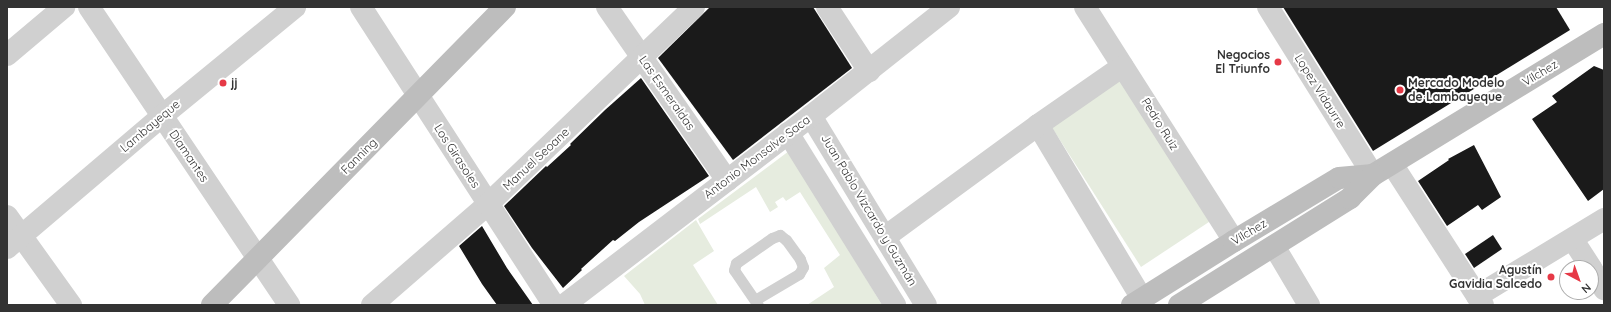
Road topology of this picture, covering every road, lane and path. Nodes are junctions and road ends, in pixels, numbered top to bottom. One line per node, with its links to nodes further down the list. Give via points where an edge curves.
1 (64, 7): 13 (street)
2 (89, 7): 18 (street, Diamantes)
3 (295, 7): 18 (street, Lambayeque)
4 (361, 7): 17 (street, Los Girasoles)
5 (506, 7): 17 (street, Fanning)
6 (607, 7): 14 (street, Las Esmeraldas)
7 (694, 7): 14 (street, Manuel Seoane)
8 (827, 7): 16 (street)
9 (949, 7): 16 (street, Antonio Monsalve Saca)
10 (1085, 7): 15 (street, Pedro Ruiz)
11 (1268, 7): 23 (street, Lopez Vidaurre)
12 (1604, 34): 22 (street, Vílchez)
13 (7, 55)
14 (642, 58): 24 (street, Las Esmeraldas); 25 (street, Manuel Seoane)
15 (1123, 66): 20 (street); 30 (street, Pedro Ruiz)
16 (869, 71): 19 (street, Antonio Monsalve Saca)
17 (419, 96): 25 (street, Los Girasoles); 33 (street, Fanning)
18 (162, 116): 31 (street, Lambayeque); 33 (street, Diamantes)
19 (811, 116): 21 (street, Antonio Monsalve Saca); 28 (street, Juan Pablo Vizcardo y Guzmán)
20 (1038, 125): 28 (street); 36 (street)
21 (788, 133): 24 (street, Antonio Monsalve Saca); 44 (street)
22 (1392, 164): 23 (street, Vílchez); 35 (street)
23 (1373, 175): 30 (street, Vílchez, via 1339,178); 32 (street, Vílchez, via 1350,198)
24 (727, 180): 43 (street, Antonio Monsalve Saca)
25 (488, 204): 41 (street, Manuel Seoane); 42 (street, Los Girasoles)
26 (7, 216): 31 (street)
27 (1604, 219): 29 (street)
28 (885, 237): 45 (street, Juan Pablo Vizcardo y Guzmán)
29 (1573, 240): 34 (street); 35 (street)
30 (1234, 241): 36 (street, Vílchez)
31 (14, 242): 38 (street)
32 (1274, 246): 46 (street, Vílchez); 47 (street)
33 (257, 258): 39 (street, Fanning); 40 (street, Diamantes)
34 (1586, 260)
35 (1480, 301)
36 (1137, 302)
37 (757, 303): 37 (lane, via 734,270 736,263 780,235 800,259 803,267 799,274)
38 (71, 305)
39 (212, 305)
40 (289, 305)
41 (372, 305)
42 (554, 305)
43 (564, 305)
44 (895, 305)
45 (926, 305)
46 (1179, 305)
47 (1309, 305)

